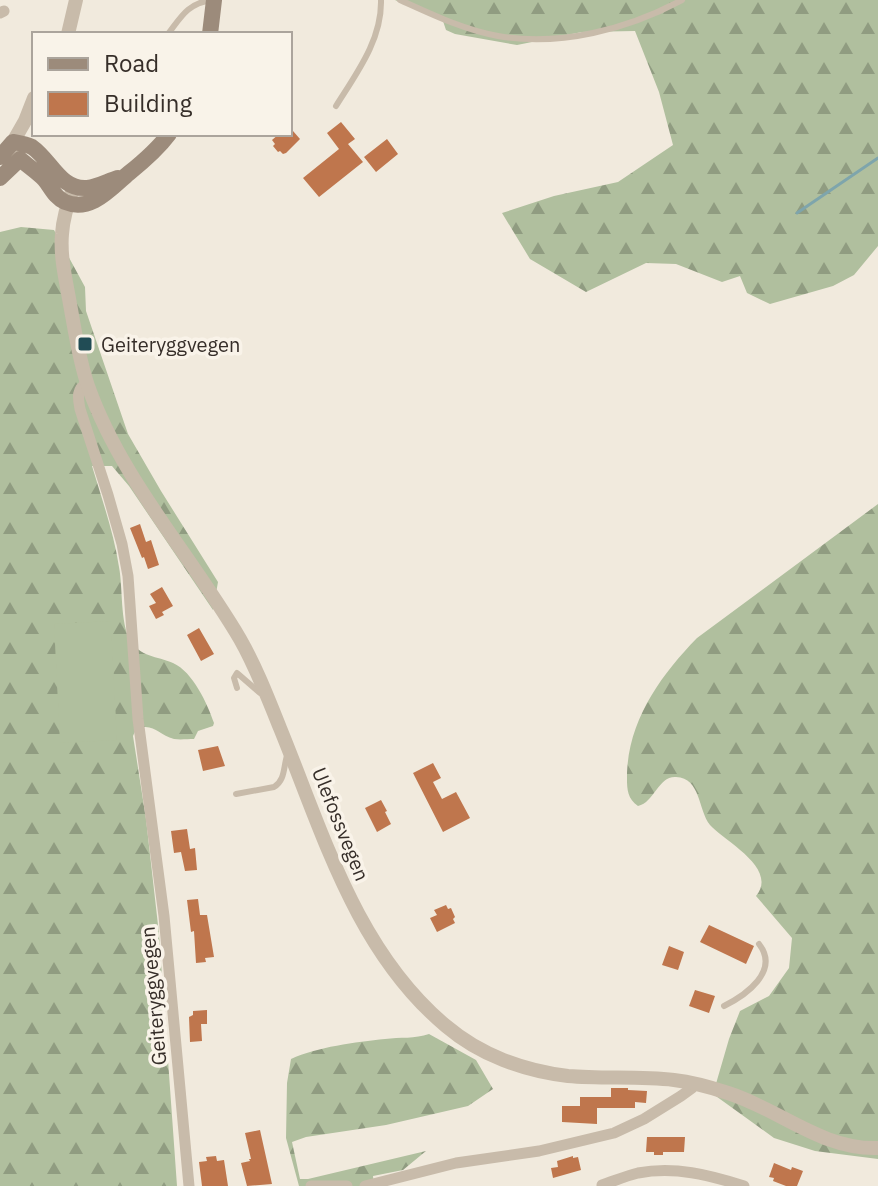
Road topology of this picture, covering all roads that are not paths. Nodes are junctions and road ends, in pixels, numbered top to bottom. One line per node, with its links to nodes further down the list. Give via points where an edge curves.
1 (214, 0): 8 (lane, via 189,7); 9 (main road)
2 (381, 0): 10 (lane, via 373,42)
3 (400, 0): 4 (lane, via 482,32 542,39 594,33)
4 (682, 0)
5 (74, 5): 6 (street); 7 (street)
6 (60, 32)
7 (68, 32)
8 (170, 32)
9 (210, 32)
10 (336, 106)
11 (32, 107): 13 (street)
12 (167, 136): 15 (main road)
13 (24, 145): 14 (main road); 16 (main road); 17 (main road); 18 (main road, via 54,195)
14 (0, 157)
15 (127, 175): 17 (main road, via 92,187); 18 (main road, via 87,204)
16 (0, 178)
17 (74, 186): 18 (street, Ulefossvegen)
18 (67, 203): 19 (street, Ulefossvegen, via 64,266)
19 (87, 383): 21 (street, Ulefossvegen, via 115,446 241,640); 29 (street, Geiteryggvegen, via 79,391 80,409 128,576 138,719 164,916)
20 (237, 688): 21 (lane, via 237,673)
21 (266, 693): 22 (street, Ulefossvegen)
22 (289, 750): 23 (lane, via 279,784); 26 (street, Ulefossvegen, via 362,921 386,961 445,1026 486,1053 545,1072)
23 (236, 794)
24 (759, 944): 25 (lane, via 767,962 759,980)
25 (724, 1006)
26 (695, 1083): 27 (street, Ulefossvegen, via 749,1100 828,1140); 32 (street, via 614,1133)
27 (878, 1148)
28 (602, 1185): 33 (street, via 639,1173 673,1170)
29 (189, 1186)
30 (311, 1186): 31 (street)
31 (347, 1186)
32 (365, 1186)
33 (744, 1186)

